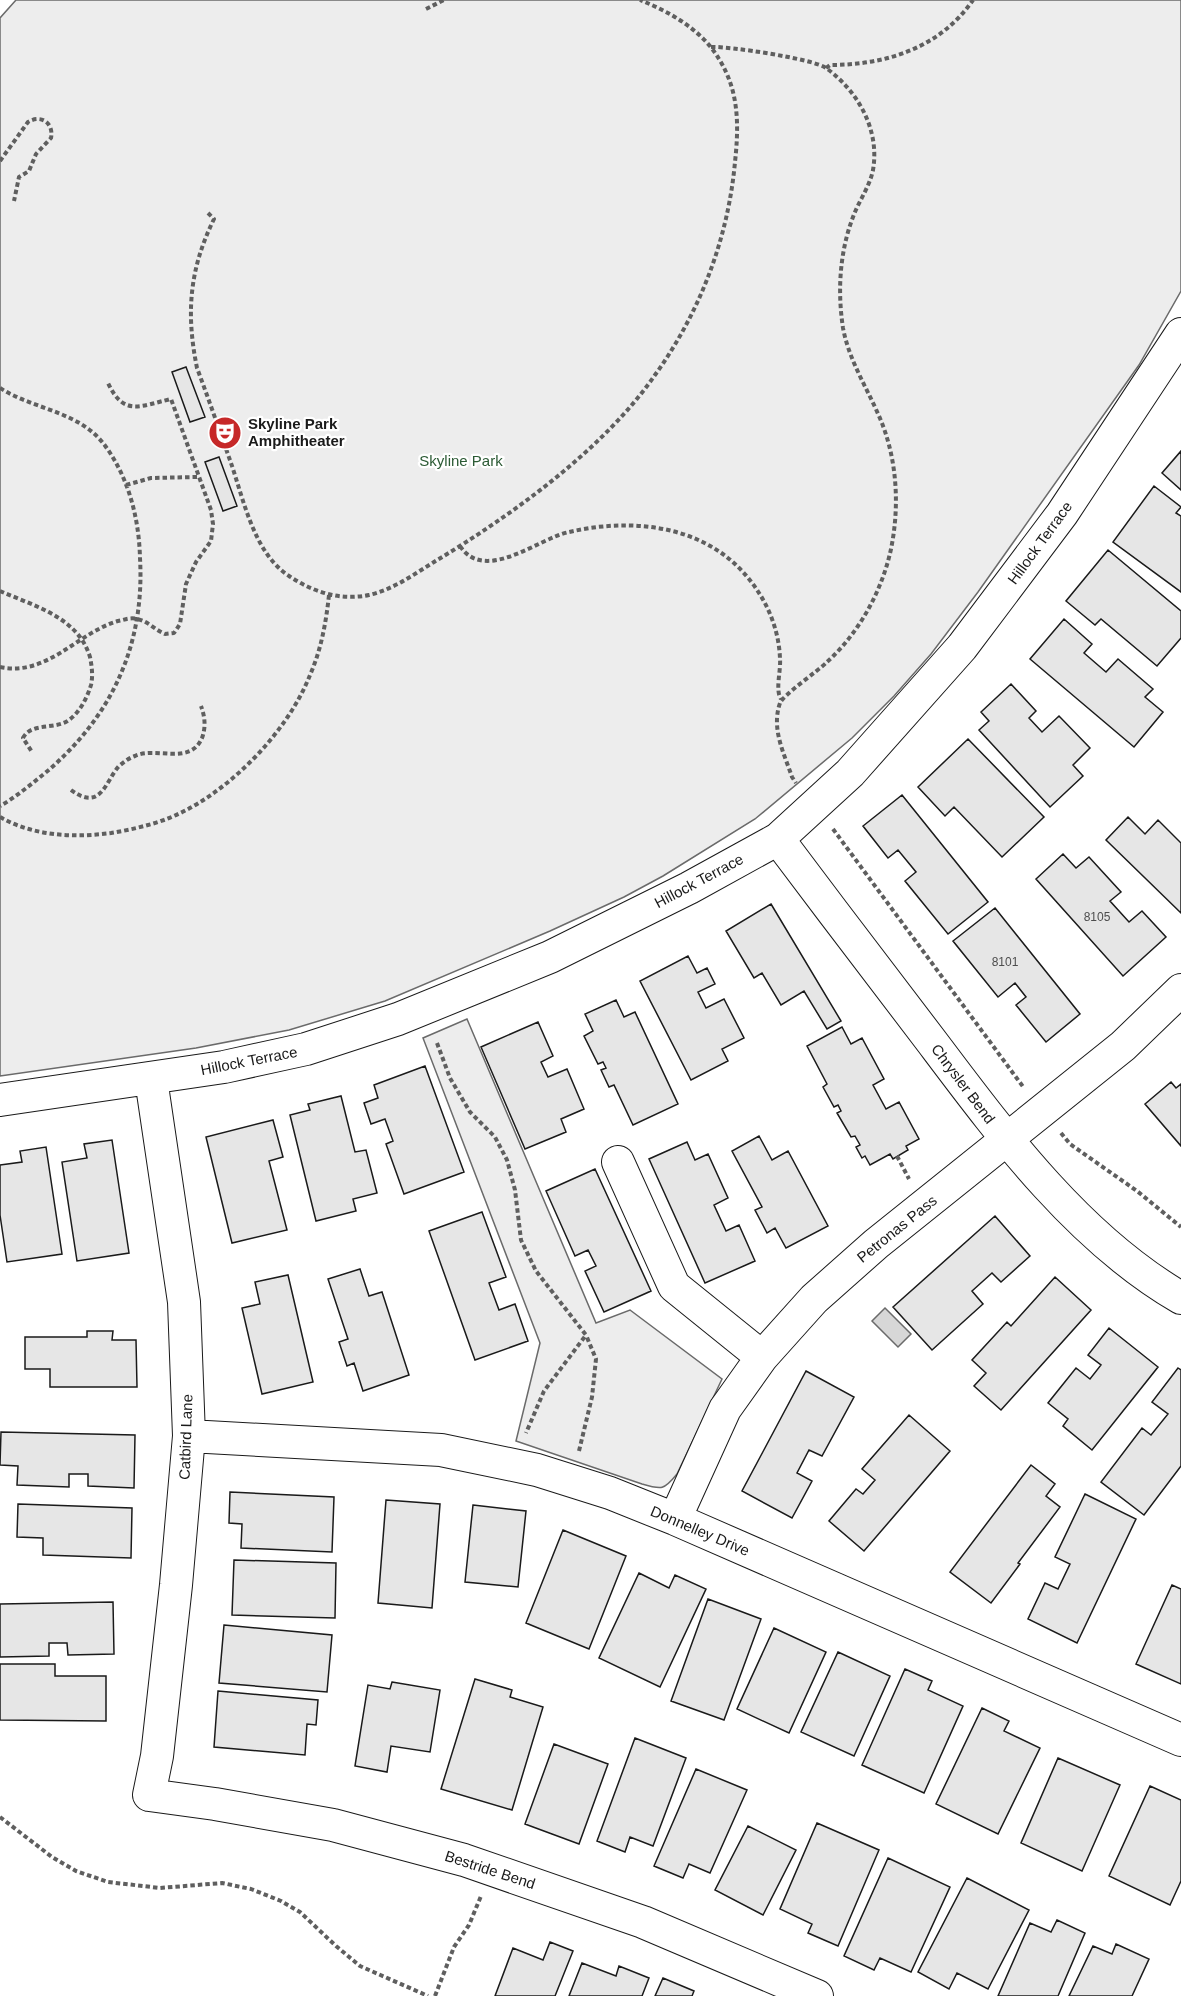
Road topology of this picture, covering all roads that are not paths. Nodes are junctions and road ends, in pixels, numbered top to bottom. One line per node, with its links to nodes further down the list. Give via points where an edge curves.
1 (1181, 334): 2 (street, Hillock Terrace, via 1062,514 962,647 850,773)
2 (778, 839): 4 (street, Hillock Terrace, via 550,957 398,1019 306,1049); 6 (street, Chrysler Bend)
3 (1181, 990): 6 (street, Petronas Pass, via 1123,1046)
4 (152, 1079): 5 (street, Hillock Terrace); 10 (street, Catbird Lane, via 184,1302)
5 (0, 1100)
6 (1006, 1141): 8 (street, Chrysler Bend, via 1079,1218 1153,1282); 9 (street, Petronas Pass, via 876,1244 814,1299)
7 (618, 1162): 9 (street, via 674,1286)
8 (1181, 1298)
9 (762, 1357): 11 (street, Petronas Pass, via 725,1409)
10 (189, 1436): 11 (street, Donnelley Drive, via 441,1450 537,1470); 13 (street, Catbird Lane, via 174,1608)
11 (675, 1519): 12 (street, Donnelley Drive)
12 (1181, 1740)
13 (149, 1795): 14 (street, Bestride Bend, via 333,1826 464,1860 643,1922)
14 (817, 1996)

